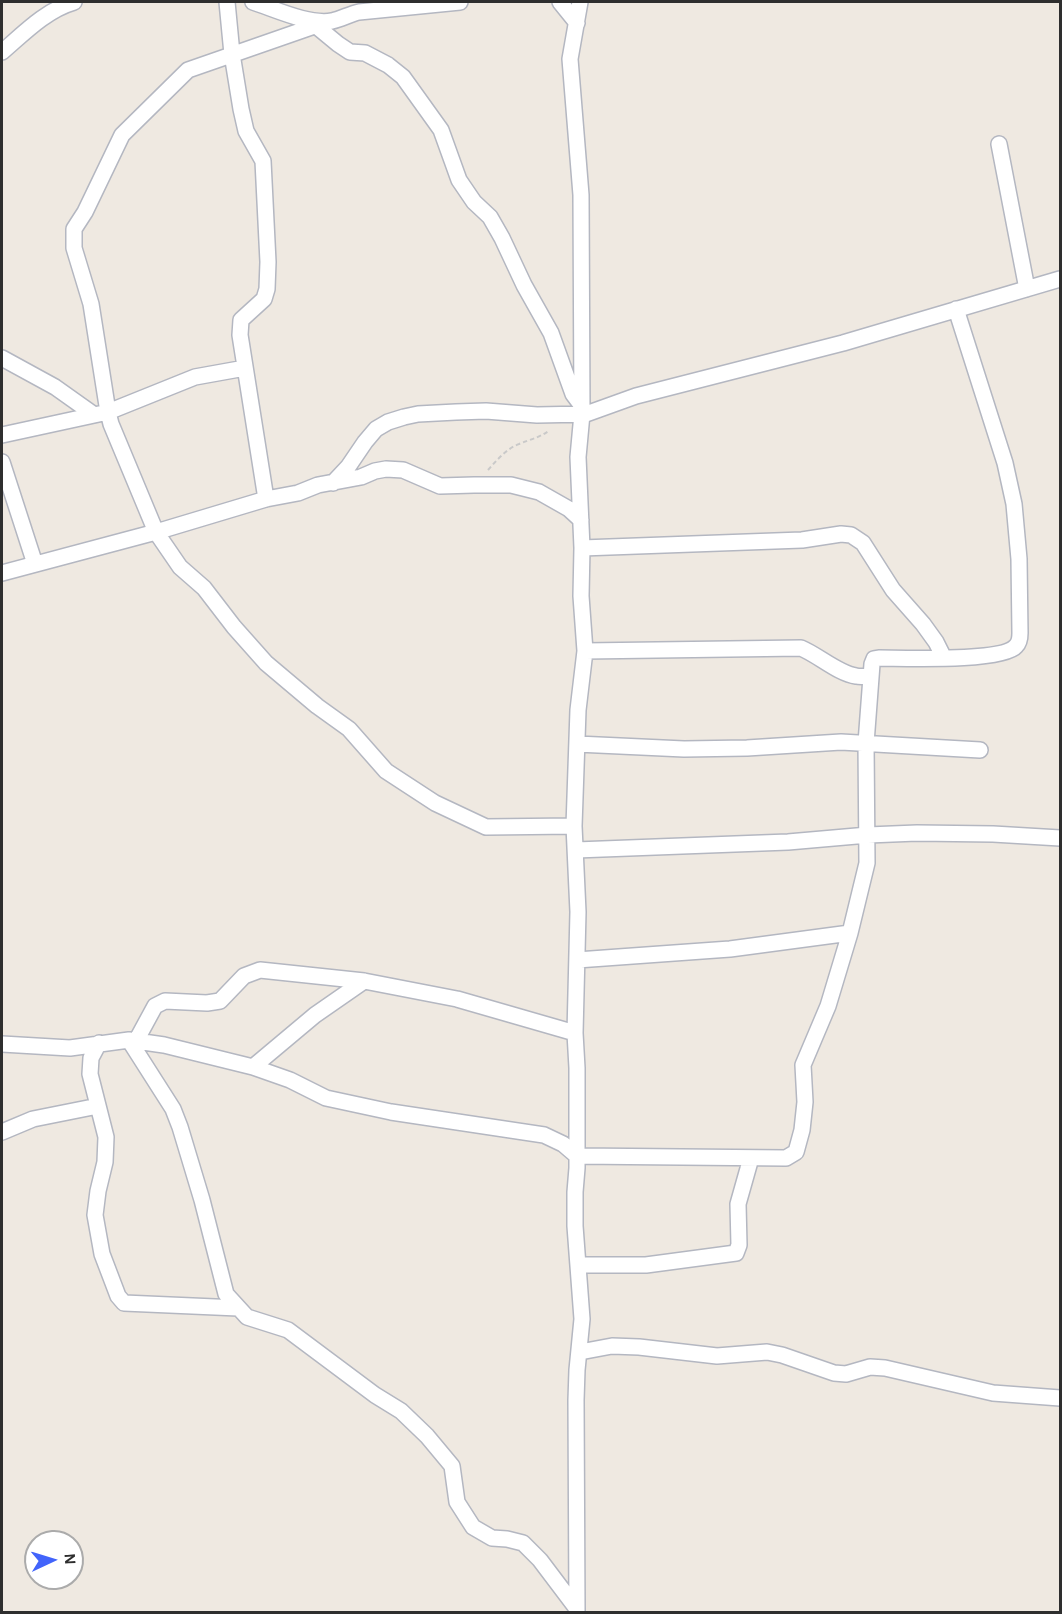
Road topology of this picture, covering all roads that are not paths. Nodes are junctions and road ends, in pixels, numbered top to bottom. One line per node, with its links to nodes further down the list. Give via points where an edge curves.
1 (227, 2): 10 (street)
2 (253, 2): 8 (street)
3 (460, 2): 8 (street, via 359,12)
4 (560, 2): 7 (street)
5 (580, 2): 7 (street)
6 (68, 3): 9 (street)
7 (577, 23): 17 (street, via 570,76 581,195)
8 (321, 24): 10 (street); 17 (street, via 350,52 365,53 403,77 441,130 459,180 490,217 551,333)
9 (2, 52)
10 (232, 54): 16 (street, via 246,130 262,160 268,262 264,299 241,320); 18 (street, via 188,70 122,135 74,230 74,248 91,304)
11 (999, 144): 13 (street)
12 (1060, 279): 13 (street)
13 (1027, 289): 14 (street)
14 (956, 309): 17 (street, via 843,343 636,396 586,414); 29 (street, via 1005,463 1014,504 1020,633 1016,647 1003,653)
15 (2, 358): 18 (street)
16 (245, 368): 18 (street, via 195,377); 22 (street)
17 (582, 410): 21 (street, via 537,415 466,412 404,417 376,429); 23 (street, via 578,457)
18 (101, 413): 19 (street); 24 (street, via 111,424)
19 (2, 435)
20 (2, 462): 26 (street)
21 (333, 483): 22 (street); 23 (street, via 394,469 440,486 510,485 539,492)
22 (266, 499): 24 (street)
23 (581, 520): 25 (street)
24 (156, 532): 26 (street); 34 (street, via 180,567 204,588 266,663 349,729 386,771 435,803 486,827)
25 (582, 548): 28 (street); 29 (street, via 850,535 863,543)
26 (35, 564): 27 (street)
27 (2, 573)
28 (585, 651): 30 (street, via 801,648 855,676); 31 (street)
29 (944, 658): 30 (street, via 874,659)
30 (871, 676): 32 (street)
31 (577, 744): 32 (street, via 684,749); 34 (street)
32 (866, 744): 33 (street); 35 (street)
33 (980, 750)
34 (574, 826): 37 (street)
35 (867, 835): 36 (street); 37 (street); 38 (street, via 867,863)
36 (1060, 838)
37 (576, 850): 39 (street)
38 (850, 933): 39 (street, via 730,949); 49 (street, via 828,1006 803,1065 805,1102 796,1152 786,1158)
39 (577, 960): 41 (street)
40 (364, 981): 41 (street, via 457,999); 42 (street, via 260,970 244,976 220,1001 165,1002 155,1006); 45 (street, via 315,1015)
41 (574, 1033): 48 (street)
42 (132, 1040): 43 (street); 45 (street); 51 (street, via 180,1126 225,1294)
43 (99, 1043): 44 (street, via 70,1048); 46 (street, via 91,1058 90,1074)
44 (2, 1044)
45 (254, 1067): 48 (street, via 326,1098 544,1135)
46 (98, 1106): 47 (street, via 33,1119); 51 (street, via 106,1137 95,1215 102,1254 121,1301)
47 (2, 1132)
48 (577, 1156): 49 (street); 50 (street)
49 (751, 1158): 50 (street, via 738,1204 736,1254 645,1264)
50 (578, 1265): 52 (street)
51 (238, 1308): 54 (street, via 247,1317 288,1330 401,1411 452,1466 457,1502 473,1527 492,1538 523,1544)
52 (580, 1352): 53 (street, via 612,1346 717,1356 767,1352 834,1373 885,1368 993,1393); 54 (street, via 576,1423)
53 (1060, 1398)
54 (578, 1611)

